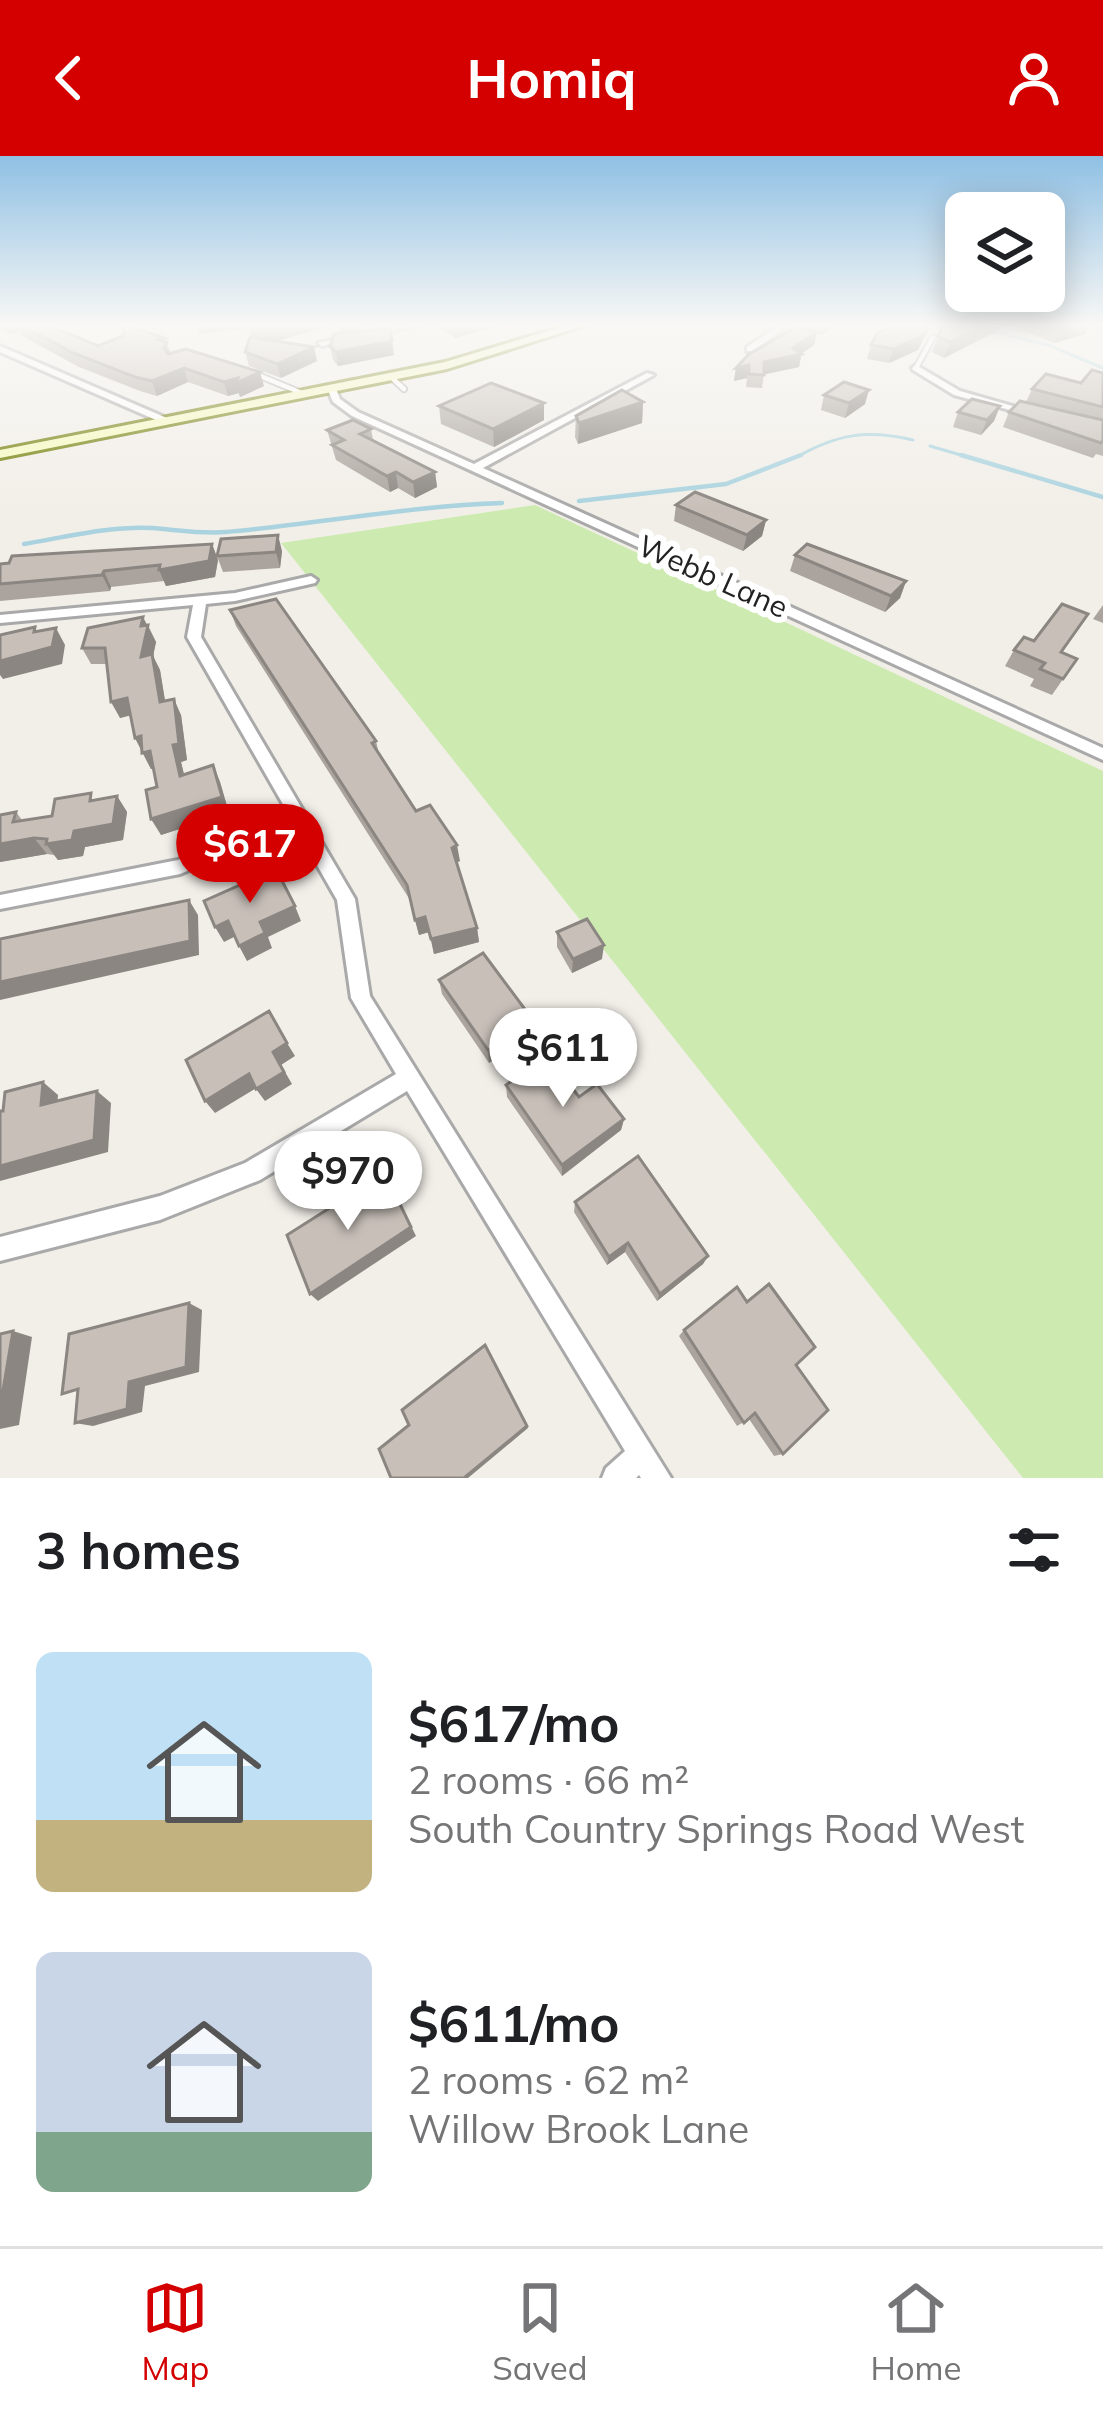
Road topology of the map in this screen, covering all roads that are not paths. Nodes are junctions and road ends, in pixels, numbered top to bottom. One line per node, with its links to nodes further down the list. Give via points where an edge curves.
1 (82, 386): 11 (street)
2 (283, 386): 9 (lane)
3 (343, 386): 7 (main road)
4 (402, 386): 8 (lane)
5 (630, 386): 13 (street)
6 (944, 386): 10 (street)
7 (332, 388): 9 (main road); 13 (street, Webb Lane, via 355,414)
8 (404, 388)
9 (304, 394): 11 (main road)
10 (1042, 415)
11 (166, 422): 12 (main road)
12 (0, 454)
13 (475, 468): 17 (street, Webb Lane)
14 (311, 580): 15 (street)
15 (200, 601): 16 (street); 18 (street, via 194,637)
16 (0, 619)
17 (1103, 754)
18 (298, 816): 19 (street, via 180,867); 20 (street, via 346,899 361,998)
19 (0, 902)
20 (409, 1078): 21 (street, via 252,1172 160,1208); 22 (street)
21 (0, 1249)
22 (650, 1466): 23 (street)
23 (616, 1478)

